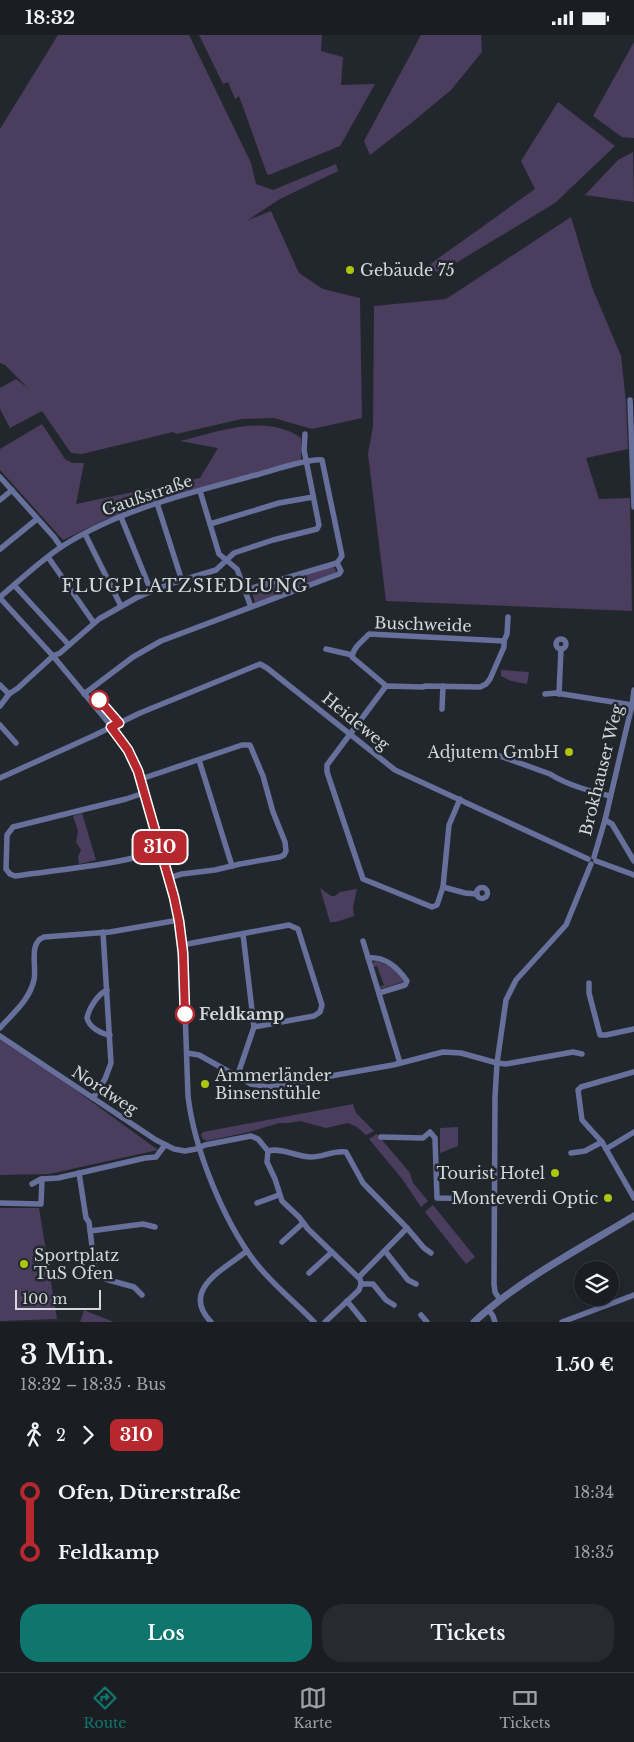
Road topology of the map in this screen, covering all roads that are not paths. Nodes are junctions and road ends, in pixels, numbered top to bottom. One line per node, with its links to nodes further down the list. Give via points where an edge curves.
1 (630, 400): 10 (street)
2 (305, 434): 3 (street)
3 (306, 462): 6 (street, Gaußstraße); 7 (street); 19 (street, Gaußstraße, via 322,460 342,556)
4 (0, 477): 5 (street)
5 (12, 490): 8 (street); 12 (street)
6 (200, 491): 9 (street, Gaußstraße); 13 (street)
7 (312, 497): 13 (street, via 279,503); 18 (street, via 319,525 317,529 234,553)
8 (0, 500)
9 (157, 503): 11 (street, Gaußstraße); 20 (street)
10 (634, 507)
11 (121, 517): 14 (street, Gaußstraße); 23 (street)
12 (37, 519): 15 (street); 16 (street)
13 (210, 524): 18 (street, via 219,554)
14 (85, 534): 15 (street, Gaußstraße); 25 (street)
15 (61, 547): 17 (street, Gaußstraße)
16 (0, 549)
17 (48, 557): 21 (street, Gaußstraße); 28 (street)
18 (226, 561): 20 (street, via 216,570); 22 (street, via 237,569)
19 (337, 563): 22 (street); 26 (street, via 340,573 336,576)
20 (182, 581): 23 (street)
21 (14, 585): 24 (street, Gaußstraße); 30 (street)
22 (245, 590): 26 (street)
23 (151, 591): 25 (street)
24 (0, 598): 34 (street)
25 (121, 606): 28 (street)
26 (251, 607): 41 (street, via 161,641 133,657)
27 (508, 617): 29 (street)
28 (94, 623): 30 (street)
29 (504, 641): 33 (street, Buschweide, via 369,634); 36 (street, via 486,684 480,687)
30 (69, 645): 34 (street)
31 (326, 649): 33 (street)
32 (562, 649): 39 (street)
33 (352, 655): 37 (street)
34 (53, 657): 40 (street); 41 (street)
35 (0, 685): 40 (street)
36 (443, 686): 37 (street); 45 (street)
37 (385, 687): 48 (street)
38 (634, 690): 44 (street, Brokhauser Weg)
39 (560, 693): 42 (street); 44 (street)
40 (9, 694): 43 (street)
41 (84, 694): 47 (street)
42 (545, 694)
43 (0, 705)
44 (632, 705): 55 (street, Brokhauser Weg)
45 (442, 709)
46 (0, 725): 49 (street)
47 (111, 727): 48 (street, Heideweg, via 260,664); 52 (street); 53 (street, via 128,750)
48 (350, 734): 56 (street, Heideweg, via 396,770); 64 (street, via 326,770 363,879 432,907 437,904)
49 (16, 743)
50 (485, 754): 55 (street, via 489,752)
51 (199, 760): 53 (street); 61 (street); 61 (street, via 251,745 285,842 286,851 280,857)
52 (0, 778)
53 (141, 779): 54 (street)
54 (144, 793): 58 (street); 58 (street, via 13,827 7,836 6,869 15,876 116,862)
55 (610, 796): 57 (street, Brokhauser Weg)
56 (460, 799): 59 (street, Heideweg); 64 (street, via 449,825)
57 (604, 820): 59 (street, Brokhauser Weg); 60 (street, via 612,824)
58 (161, 851): 63 (street)
59 (592, 860): 62 (street, Heideweg); 83 (street, Brokhauser Weg, via 566,925 509,991)
60 (634, 861)
61 (232, 866): 63 (street)
62 (634, 875)
63 (168, 878): 66 (street)
64 (443, 887): 65 (street)
65 (477, 894)
66 (179, 921): 67 (street); 70 (street)
67 (103, 933): 73 (street); 76 (street, via 38,940 35,948 36,973 30,990 23,1004)
68 (243, 934): 70 (street); 75 (street); 75 (street, via 289,925 298,929 322,1005 316,1016)
69 (363, 941): 71 (street)
70 (182, 945): 80 (street)
71 (368, 958): 74 (street); 74 (street, via 378,958 396,966 407,981 405,985)
72 (589, 983): 77 (street, via 600,1035)
73 (106, 990): 78 (street); 78 (street, via 100,994 87,1018 91,1026)
74 (379, 993): 82 (street)
75 (254, 1027): 85 (street)
76 (0, 1029)
77 (634, 1029)
78 (110, 1035): 86 (street, via 110,1066)
79 (0, 1036): 86 (street, Nordweg)
80 (187, 1053): 85 (street, via 199,1055); 91 (street, via 189,1103)
81 (582, 1055): 83 (street, via 573,1052)
82 (400, 1063): 83 (street, via 450,1052); 85 (street, via 274,1087 253,1085)
83 (497, 1063): 100 (street, Brokhauser Weg)
84 (634, 1072): 89 (street, via 578,1089 582,1120)
85 (237, 1077)
86 (93, 1098): 90 (street, Nordweg)
87 (634, 1132): 92 (street)
88 (381, 1137): 100 (street, via 423,1138 430,1132 436,1138 437,1198)
89 (602, 1141): 92 (street); 94 (street, via 585,1151)
90 (165, 1145): 91 (street, Nordweg, via 182,1151); 95 (street, via 156,1157)
91 (200, 1148): 93 (street, Nordweg, via 251,1136); 109 (street, via 223,1209)
92 (606, 1149): 99 (street)
93 (268, 1151): 98 (street, via 266,1162); 106 (street, via 308,1157 346,1152 364,1183)
94 (571, 1153)
95 (79, 1173): 96 (street); 107 (street)
96 (42, 1179): 97 (street); 101 (street, via 41,1203)
97 (32, 1184)
98 (280, 1195): 102 (street); 104 (street, via 283,1203)
99 (634, 1197)
100 (494, 1199): 119 (street, Brokhauser Weg, via 494,1284)
101 (0, 1203)
102 (257, 1203)
103 (634, 1216): 119 (street)
104 (303, 1223): 108 (street); 111 (street)
105 (155, 1227): 107 (street, via 143,1224)
106 (407, 1228): 110 (street); 112 (street)
107 (90, 1231): 117 (street, via 97,1273 105,1279 134,1287)
108 (282, 1242)
109 (247, 1251): 124 (street, via 202,1289 200,1307); 125 (street)
110 (385, 1251): 114 (street); 116 (street, via 408,1280)
111 (332, 1252): 113 (street); 114 (street)
112 (431, 1253)
113 (309, 1273)
114 (359, 1277): 115 (street)
115 (361, 1284): 120 (street); 121 (street, via 373,1285)
116 (416, 1284)
117 (142, 1295)
118 (634, 1295): 131 (street)
119 (500, 1300): 122 (street)
120 (347, 1301): 126 (street); 127 (street)
121 (394, 1305)
122 (488, 1309): 129 (street); 130 (street)
123 (420, 1315): 128 (street)
124 (211, 1322)
125 (314, 1322)
126 (325, 1322)
127 (364, 1322)
128 (427, 1322)
129 (474, 1322)
130 (495, 1322)
131 (562, 1322)

